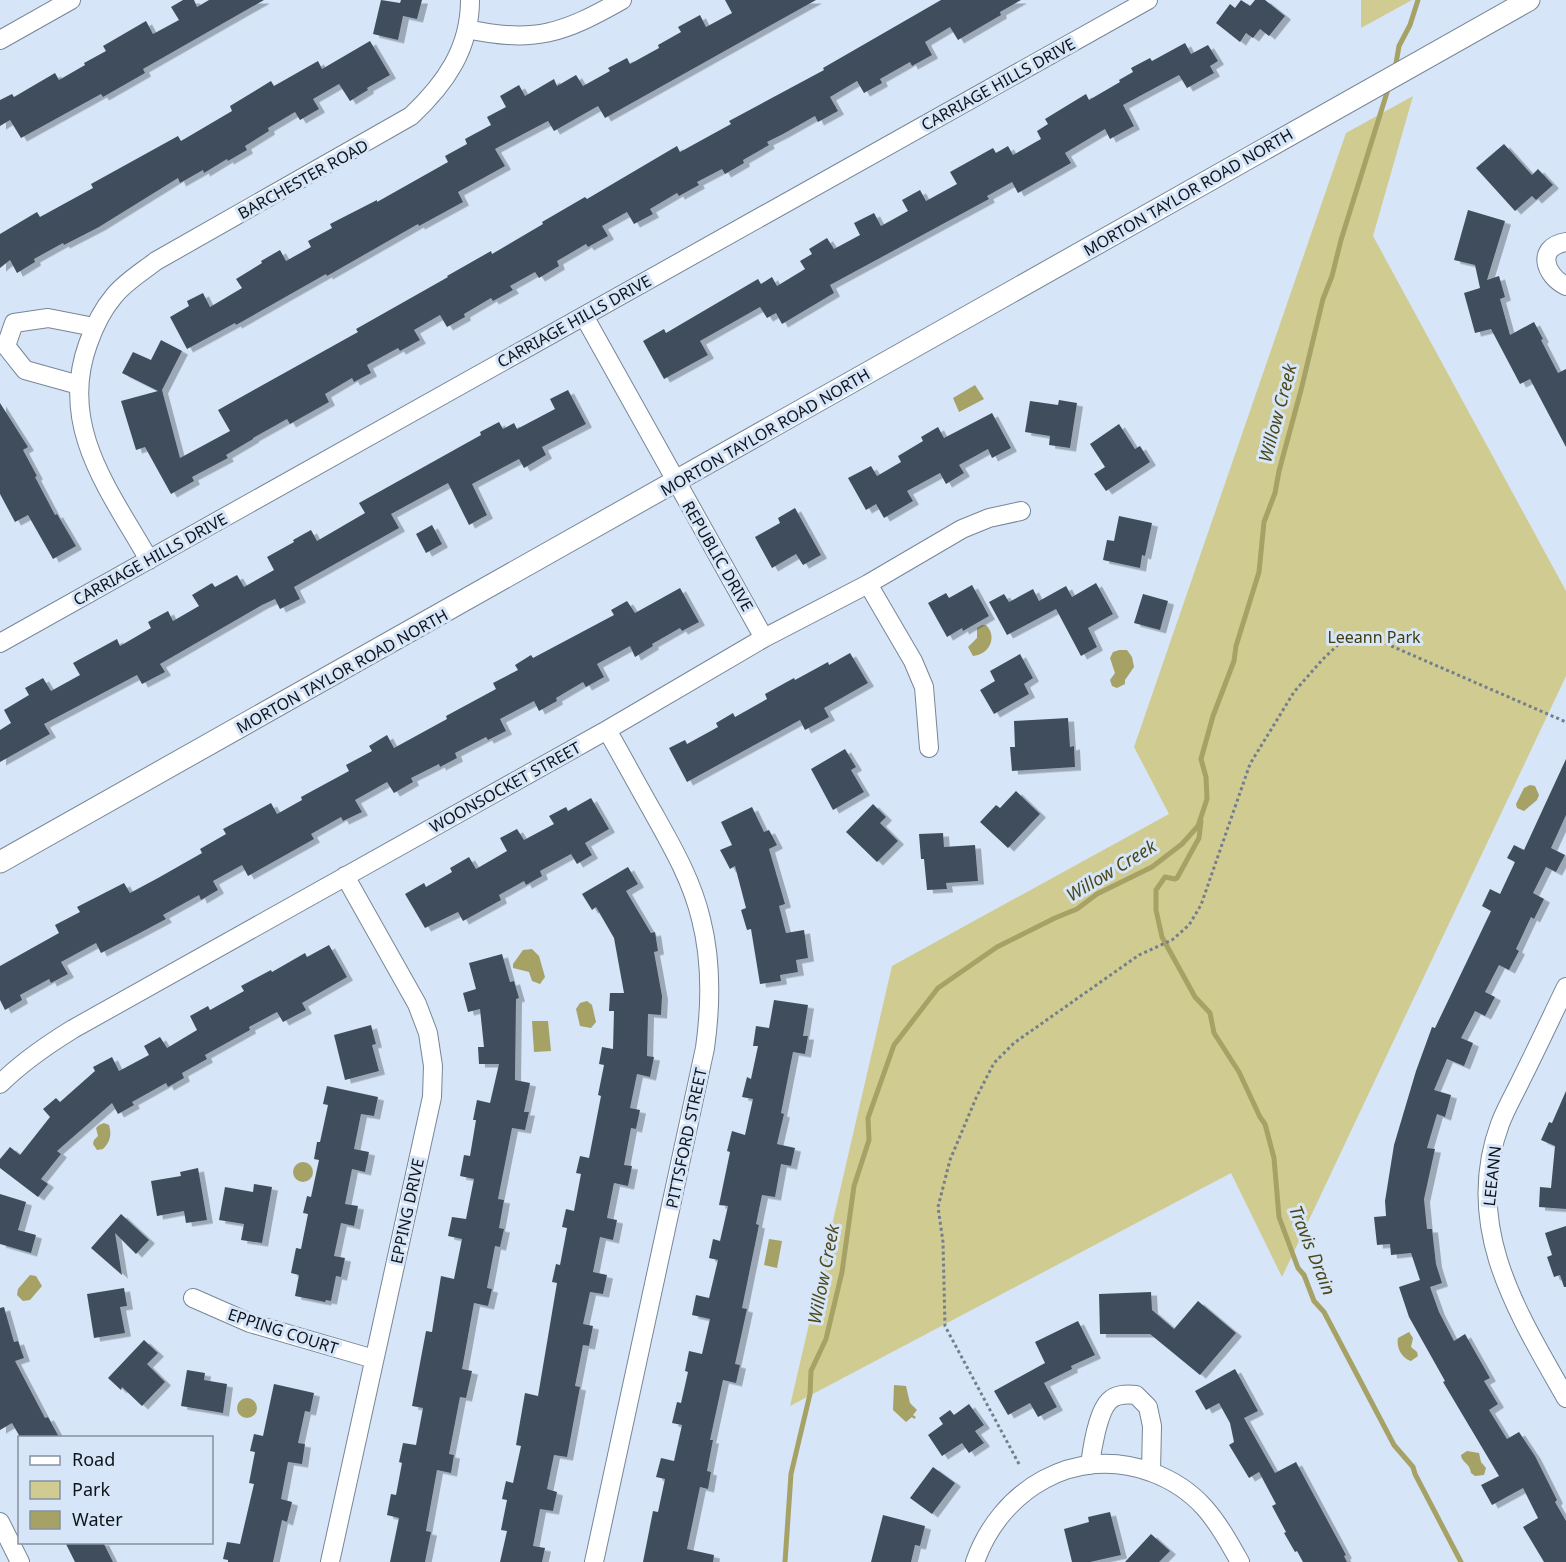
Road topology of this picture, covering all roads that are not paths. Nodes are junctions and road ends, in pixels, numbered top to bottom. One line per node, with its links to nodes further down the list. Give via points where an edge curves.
1 (71, 0): 7 (street)
2 (470, 0): 6 (street, BARCHESTER ROAD)
3 (622, 0): 6 (street, via 583,22 554,32 494,35)
4 (1148, 0): 10 (street, CARRIAGE HILLS DRIVE)
5 (1529, 0): 13 (street, MORTON TAYLOR ROAD NORTH)
6 (467, 29): 11 (street, BARCHESTER ROAD, via 446,78 411,116 156,261 115,294)
7 (0, 40)
8 (1566, 242): 9 (street, via 1552,248 1546,259 1555,281)
9 (1566, 286)
10 (584, 316): 13 (street, REPUBLIC DRIVE); 15 (street, CARRIAGE HILLS DRIVE)
11 (94, 327): 12 (street, BARCHESTER ROAD); 12 (street, via 48,318 14,322 6,346 25,370)
12 (79, 386): 15 (street, BARCHESTER ROAD, via 85,441)
13 (676, 483): 17 (street, REPUBLIC DRIVE); 21 (street, MORTON TAYLOR ROAD NORTH)
14 (1021, 511): 16 (street, WOONSOCKET STREET, via 962,529)
15 (148, 560): 18 (street, CARRIAGE HILLS DRIVE)
16 (868, 584): 17 (street, WOONSOCKET STREET); 20 (street, via 924,687)
17 (764, 638): 19 (street, WOONSOCKET STREET)
18 (0, 643)
19 (607, 730): 22 (street, WOONSOCKET STREET); 33 (street, PITTSFORD STREET, via 691,888 701,920 710,988 705,1048)
20 (929, 748)
21 (0, 862)
22 (345, 876): 24 (street, WOONSOCKET STREET, via 65,1034); 26 (street, EPPING DRIVE, via 417,1004 428,1033 433,1066 432,1097)
23 (1566, 987): 27 (street, LEEANN, via 1501,1123 1492,1151 1488,1185 1488,1213 1502,1274 1524,1324)
24 (0, 1084)
25 (193, 1298): 26 (street, EPPING COURT, via 250,1323)
26 (374, 1359): 32 (street, EPPING DRIVE)
27 (1566, 1398)
28 (1090, 1465): 29 (street, via 1120,1465); 29 (street, via 1108,1401 1120,1394 1136,1395 1148,1407 1152,1426); 34 (street, via 1041,1480 1010,1503 989,1529)
29 (1150, 1472): 35 (street, via 1196,1497 1219,1525)
30 (0, 1522): 31 (street)
31 (21, 1562)
32 (330, 1562)
33 (594, 1562)
34 (975, 1562)
35 (1240, 1562)

